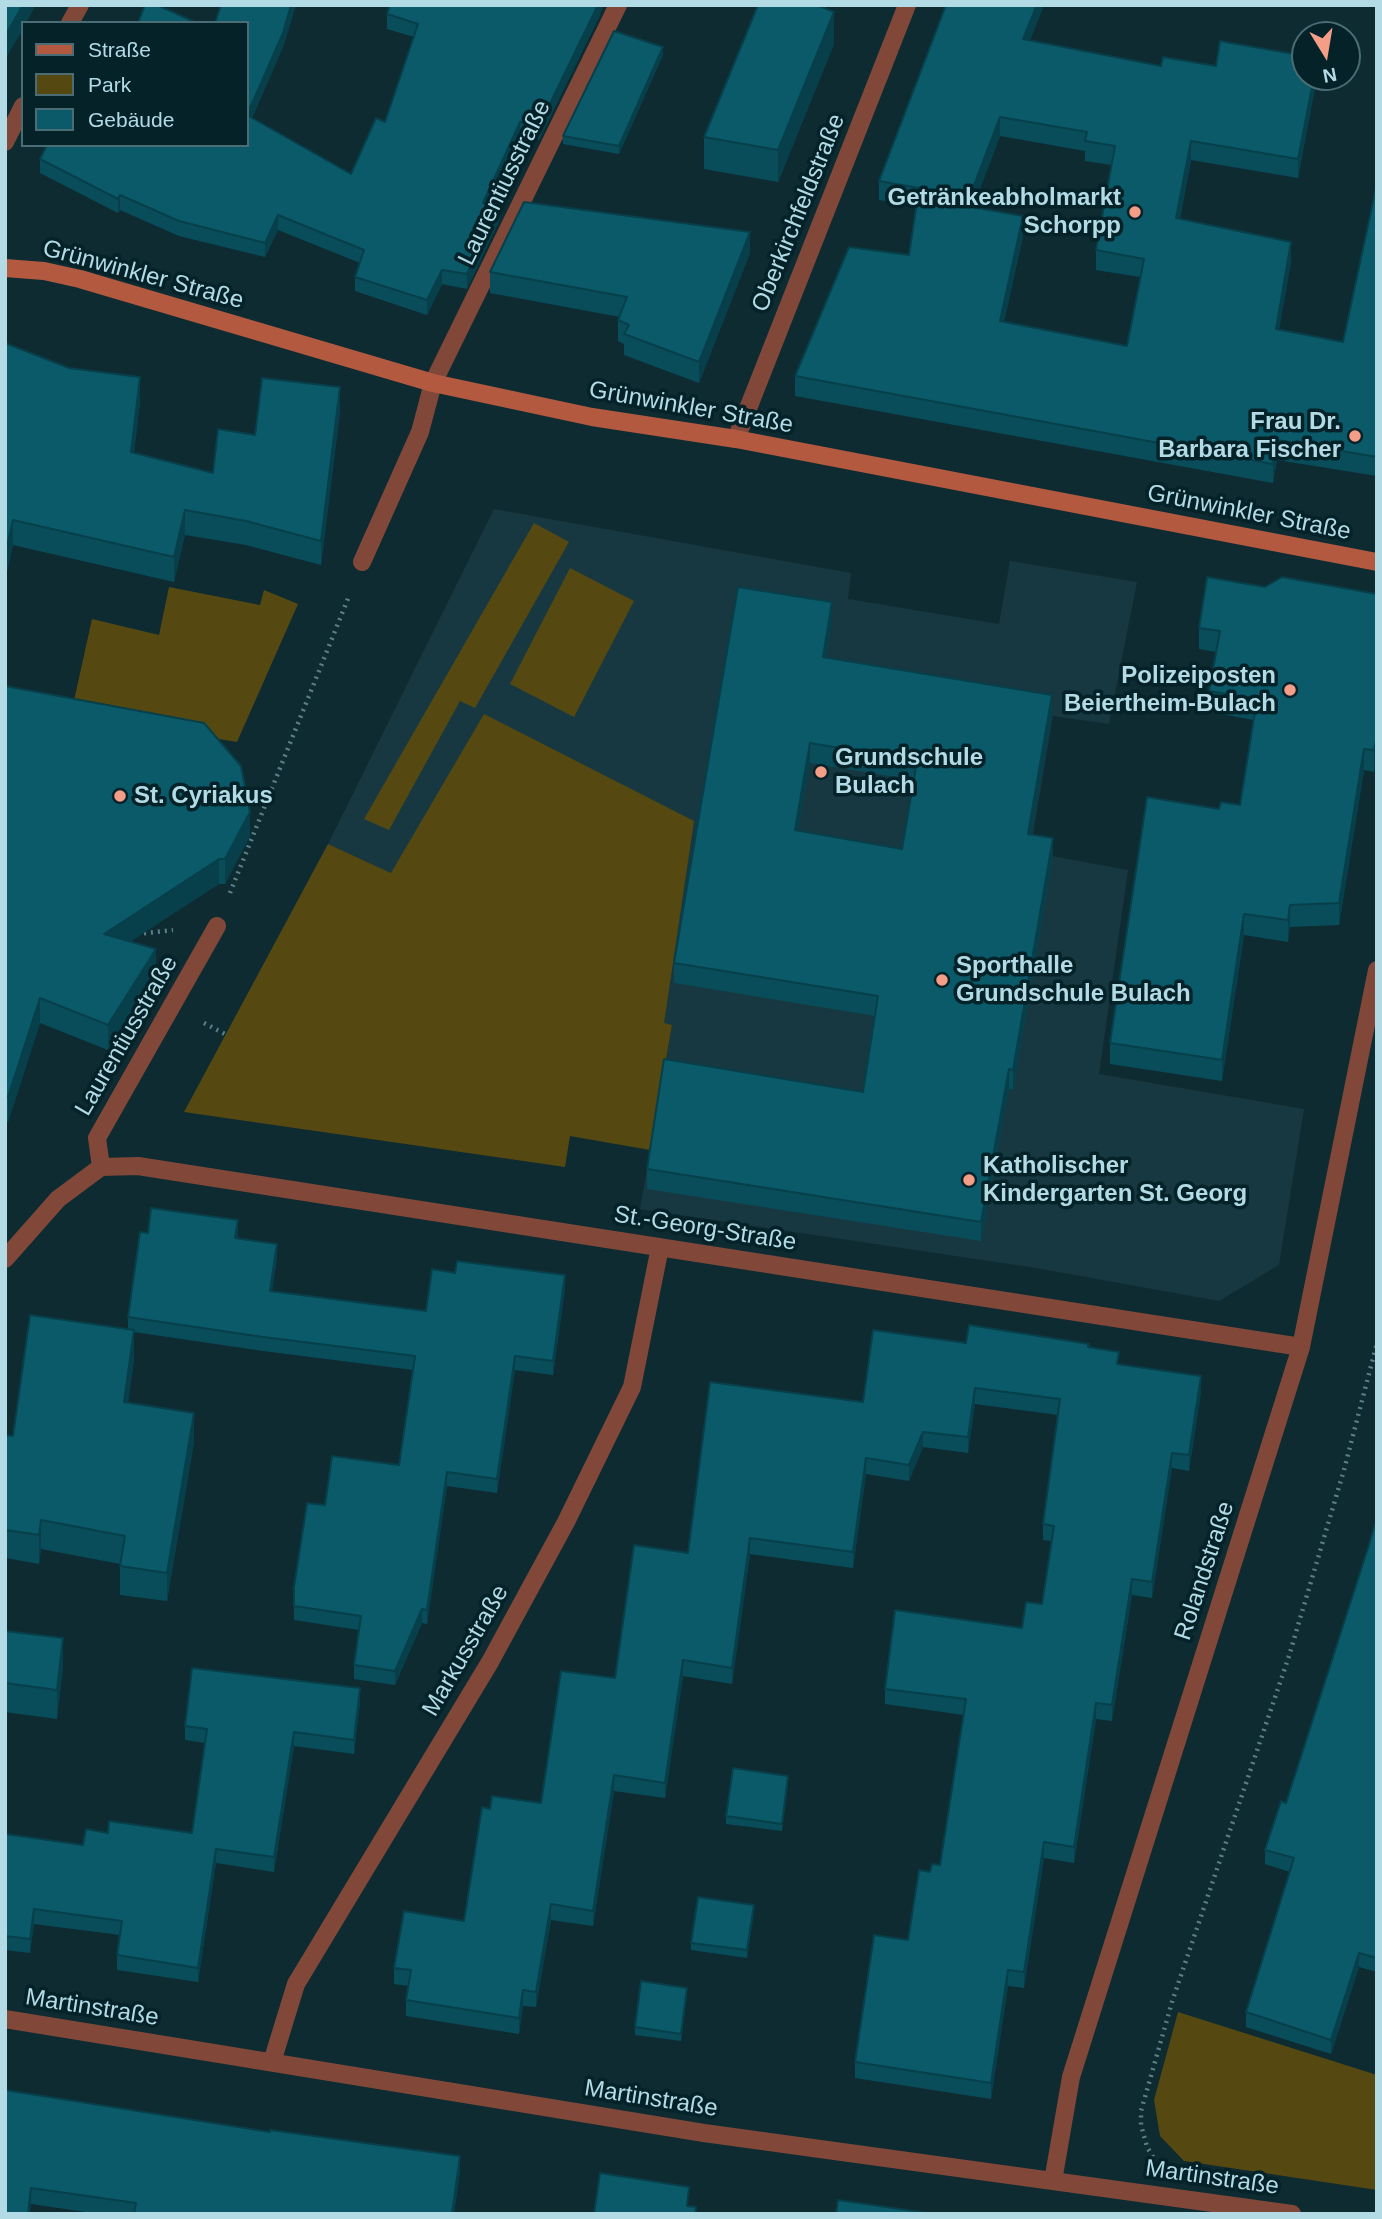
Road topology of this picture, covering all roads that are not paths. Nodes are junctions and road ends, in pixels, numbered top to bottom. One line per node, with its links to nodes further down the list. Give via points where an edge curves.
1 (80, 5): 4 (street)
2 (618, 5): 8 (street, Laurentiusstraße)
3 (907, 5): 9 (street, Oberkirchfeldstraße)
4 (71, 21)
5 (21, 110): 6 (street)
6 (5, 142)
7 (5, 268): 8 (street, Grünwinkler Straße, via 80,279)
8 (433, 383): 9 (street, Grünwinkler Straße, via 593,417); 10 (street, Laurentiusstraße, via 420,432)
9 (736, 439): 11 (street, Grünwinkler Straße)
10 (362, 562)
11 (1377, 562)
12 (217, 926): 14 (street, Laurentiusstraße, via 97,1138)
13 (1377, 970): 17 (street, Rolandstraße)
14 (101, 1167): 15 (street, St.-Georg-Straße, via 138,1166); 16 (street, via 58,1199)
15 (660, 1247): 17 (street, St.-Georg-Straße); 19 (street, Markusstraße, via 632,1387 490,1662 296,1984)
16 (5, 1259)
17 (1301, 1347): 20 (street, Rolandstraße, via 1071,2077)
18 (5, 2019): 19 (street, Martinstraße)
19 (272, 2062): 20 (street, Martinstraße, via 704,2133)
20 (1054, 2181): 21 (street, Martinstraße)
21 (1292, 2214)

